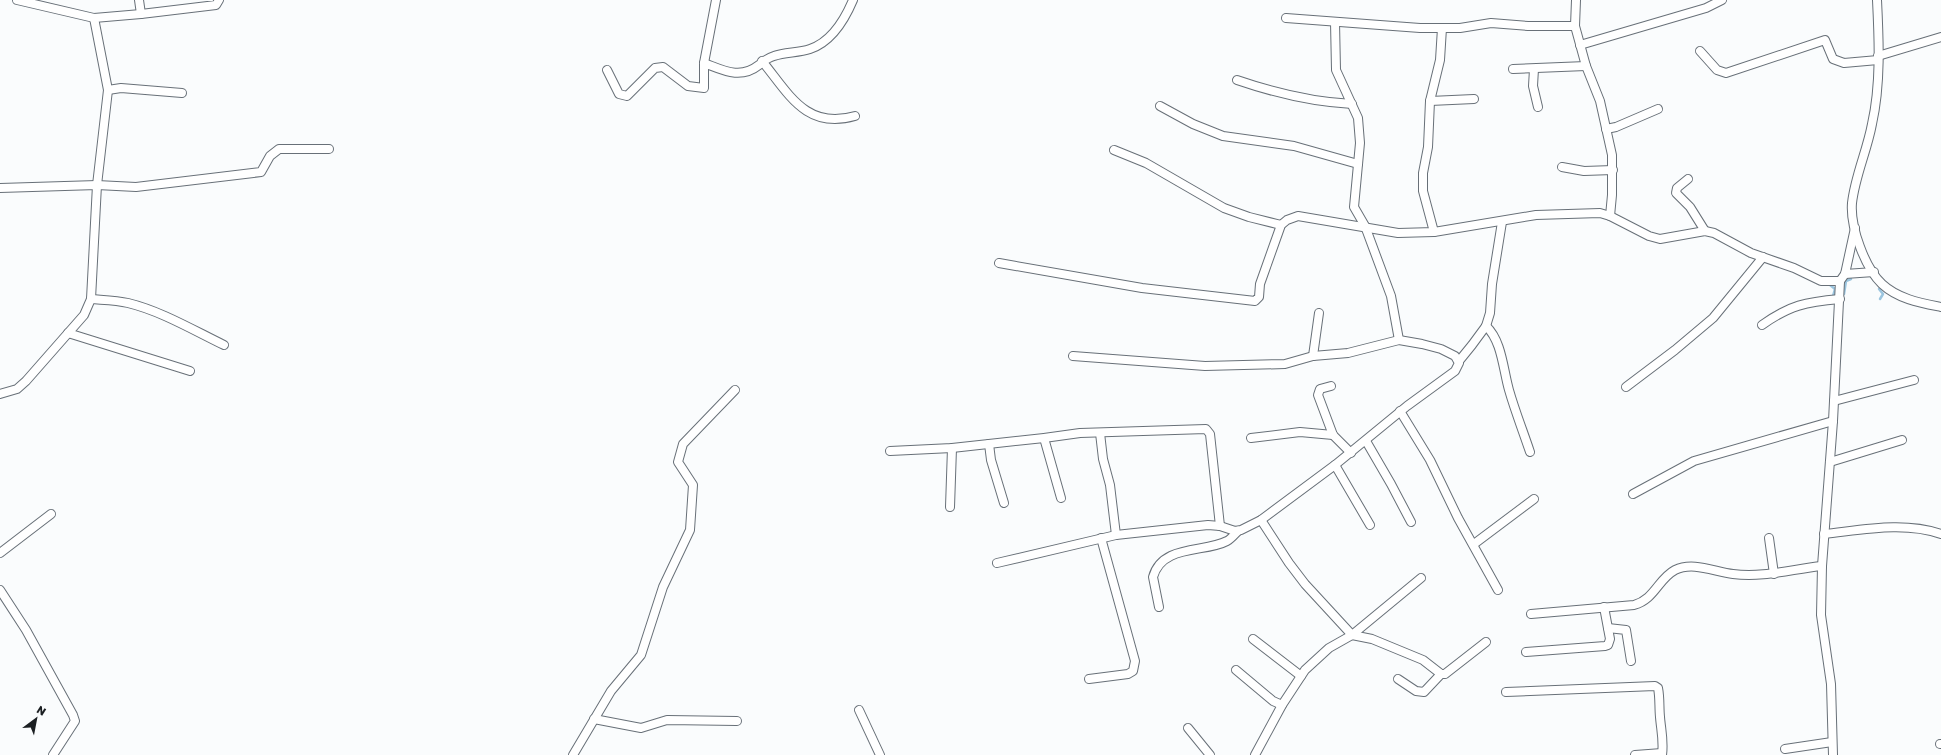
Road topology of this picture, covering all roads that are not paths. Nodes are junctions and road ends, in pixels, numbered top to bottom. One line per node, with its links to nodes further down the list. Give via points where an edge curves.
1 (17, 0): 10 (street)
2 (139, 0): 9 (street)
3 (219, 0): 9 (street, via 216,5)
4 (716, 0): 20 (street)
5 (853, 0): 19 (street, via 842,22 825,41 810,49 778,54)
6 (1576, 0): 13 (street)
7 (1722, 0): 16 (street, via 1706,8)
8 (1877, 0): 18 (street)
9 (140, 14): 10 (street)
10 (94, 18): 26 (street)
11 (1286, 18): 12 (street)
12 (1335, 22): 14 (street); 30 (street, via 1336,70)
13 (1575, 26): 14 (street, via 1491,23); 16 (street)
14 (1442, 28): 29 (street, via 1440,60)
15 (1941, 37): 18 (street)
16 (1580, 45): 21 (street)
17 (1700, 51): 18 (street, via 1717,70 1726,73 1825,40 1833,59 1844,63)
18 (1878, 58): 48 (street, via 1872,124 1856,180 1852,205)
19 (762, 61): 20 (street, via 749,71 737,74); 34 (street, via 802,108 832,120)
20 (704, 63): 24 (street, via 704,88 688,86 664,67 659,66 627,96 619,94)
21 (1586, 66): 23 (street); 35 (street, via 1600,102)
22 (1513, 69): 23 (street)
23 (1534, 69): 32 (street, via 1533,86)
24 (607, 70)
25 (1237, 80): 30 (street, via 1296,98)
26 (108, 90): 27 (street, via 121,88); 42 (street)
27 (182, 93)
28 (1474, 99): 29 (street)
29 (1430, 101): 49 (street, via 1423,190)
30 (1352, 104): 38 (street, via 1358,118)
31 (1160, 106): 38 (street, via 1193,124 1223,136 1294,146)
32 (1538, 107)
33 (1658, 109): 35 (street)
34 (855, 116)
35 (1606, 129): 40 (street)
36 (329, 149): 42 (street, via 279,150 270,156 261,172 136,187)
37 (1114, 150): 46 (street, via 1146,163 1224,208)
38 (1358, 164): 47 (street, via 1354,207)
39 (1562, 167): 40 (street, via 1584,171)
40 (1613, 170): 44 (street)
41 (1688, 179): 50 (street, via 1677,188 1676,193 1690,207)
42 (98, 185): 43 (street); 56 (street)
43 (0, 188)
44 (1610, 216): 45 (street, via 1600,213 1536,215); 50 (street, via 1660,239)
45 (1502, 222): 49 (street); 61 (street)
46 (1281, 225): 47 (street, via 1298,216); 52 (street, via 1260,284 1259,296 1255,301 1142,288)
47 (1365, 226): 49 (street, via 1398,233); 63 (street, via 1391,296)
48 (1854, 228): 53 (street, via 1860,248); 54 (street)
49 (1434, 232)
50 (1705, 232): 51 (street, via 1714,233)
51 (1763, 257): 55 (street, via 1821,281); 71 (street, via 1713,318)
52 (999, 263)
53 (1874, 272): 54 (street); 58 (street, via 1882,284 1894,292 1916,302)
54 (1845, 274): 55 (street)
55 (1840, 282): 57 (street)
56 (91, 299): 62 (street, via 84,315); 64 (street, via 113,300 137,306 169,318)
57 (1840, 299): 60 (street, via 1809,302 1792,307 1778,313); 74 (street)
58 (1941, 307)
59 (1319, 313): 66 (street)
60 (1762, 325)
61 (1486, 326): 67 (street); 86 (street, via 1497,341 1509,389)
62 (68, 333): 68 (street); 73 (street, via 17,389)
63 (1399, 340): 66 (street, via 1348,353); 67 (street, via 1441,349)
64 (224, 345)
65 (1073, 356): 66 (street, via 1205,366 1285,364)
66 (1313, 356)
67 (1459, 360): 75 (street, via 1455,371)
68 (190, 371)
69 (1914, 380): 74 (street)
70 (1331, 386): 78 (street, via 1320,390 1318,395)
71 (1626, 387)
72 (735, 390): 131 (street, via 683,444 678,462 693,485 690,530 663,588 641,655 611,691)
73 (0, 394)
74 (1834, 401): 76 (street)
75 (1400, 411): 82 (street); 106 (street, via 1430,460 1458,518)
76 (1833, 421): 88 (street); 90 (street, via 1694,461)
77 (1100, 433): 79 (street, via 1080,432); 99 (street, via 1208,430); 103 (street)
78 (1333, 435): 80 (street, via 1300,432); 87 (street)
79 (1044, 438): 83 (street); 91 (street)
80 (1251, 438)
81 (1902, 440): 88 (street)
82 (1366, 441): 87 (street); 97 (street)
83 (989, 444): 84 (street); 93 (street, via 991,460)
84 (952, 448): 85 (street); 94 (street)
85 (890, 451)
86 (1530, 452)
87 (1351, 453): 89 (street)
88 (1830, 462): 101 (street)
89 (1335, 465): 96 (street); 98 (street)
90 (1633, 494)
91 (1062, 498)
92 (1534, 499): 106 (street)
93 (1004, 503)
94 (950, 507)
95 (51, 514): 107 (street)
96 (1261, 520): 100 (street); 118 (street, via 1301,579)
97 (1411, 522)
98 (1370, 525)
99 (1220, 526): 100 (street); 103 (street, via 1208,525)
100 (1238, 531): 114 (street, via 1226,542 1188,549 1174,554 1159,565 1153,576)
101 (1824, 534): 102 (street, via 1889,527 1922,529); 109 (street)
102 (1941, 534)
103 (1116, 535): 104 (street)
104 (1101, 538): 108 (street); 126 (street, via 1135,661 1132,671 1128,674)
105 (1769, 538): 110 (street)
106 (1474, 544): 113 (street)
107 (0, 553)
108 (997, 563)
109 (1822, 566): 110 (street); 134 (street, via 1821,615 1831,684)
110 (1774, 574): 115 (street, via 1734,574 1686,567 1665,578 1645,602)
111 (1421, 578): 118 (street)
112 (0, 590): 137 (street, via 26,630 75,721)
113 (1498, 590)
114 (1159, 607)
115 (1604, 607): 116 (street); 117 (street)
116 (1531, 614)
117 (1608, 628): 121 (street, via 1609,642 1605,646); 122 (street, via 1626,630)
118 (1352, 634): 124 (street, via 1372,639 1423,660); 125 (street, via 1329,648)
119 (1253, 639): 125 (street)
120 (1486, 642): 124 (street)
121 (1526, 652)
122 (1631, 661)
123 (1236, 670): 129 (street, via 1272,701)
124 (1442, 674): 127 (street, via 1424,692 1416,691)
125 (1301, 676): 129 (street)
126 (1089, 679)
127 (1398, 679)
128 (1506, 692): 136 (street, via 1655,686 1658,688 1664,742)
129 (1282, 705): 141 (street)
130 (859, 710): 139 (street)
131 (594, 719): 132 (street, via 641,728 666,720); 138 (street)
132 (737, 721)
133 (1188, 728): 140 (street)
134 (1832, 742): 135 (street); 143 (street)
135 (1785, 750)
136 (1662, 754): 142 (street)
137 (53, 755)
138 (573, 755)
139 (880, 755)
140 (1210, 755)
141 (1255, 755)
142 (1635, 755)
143 (1833, 755)

